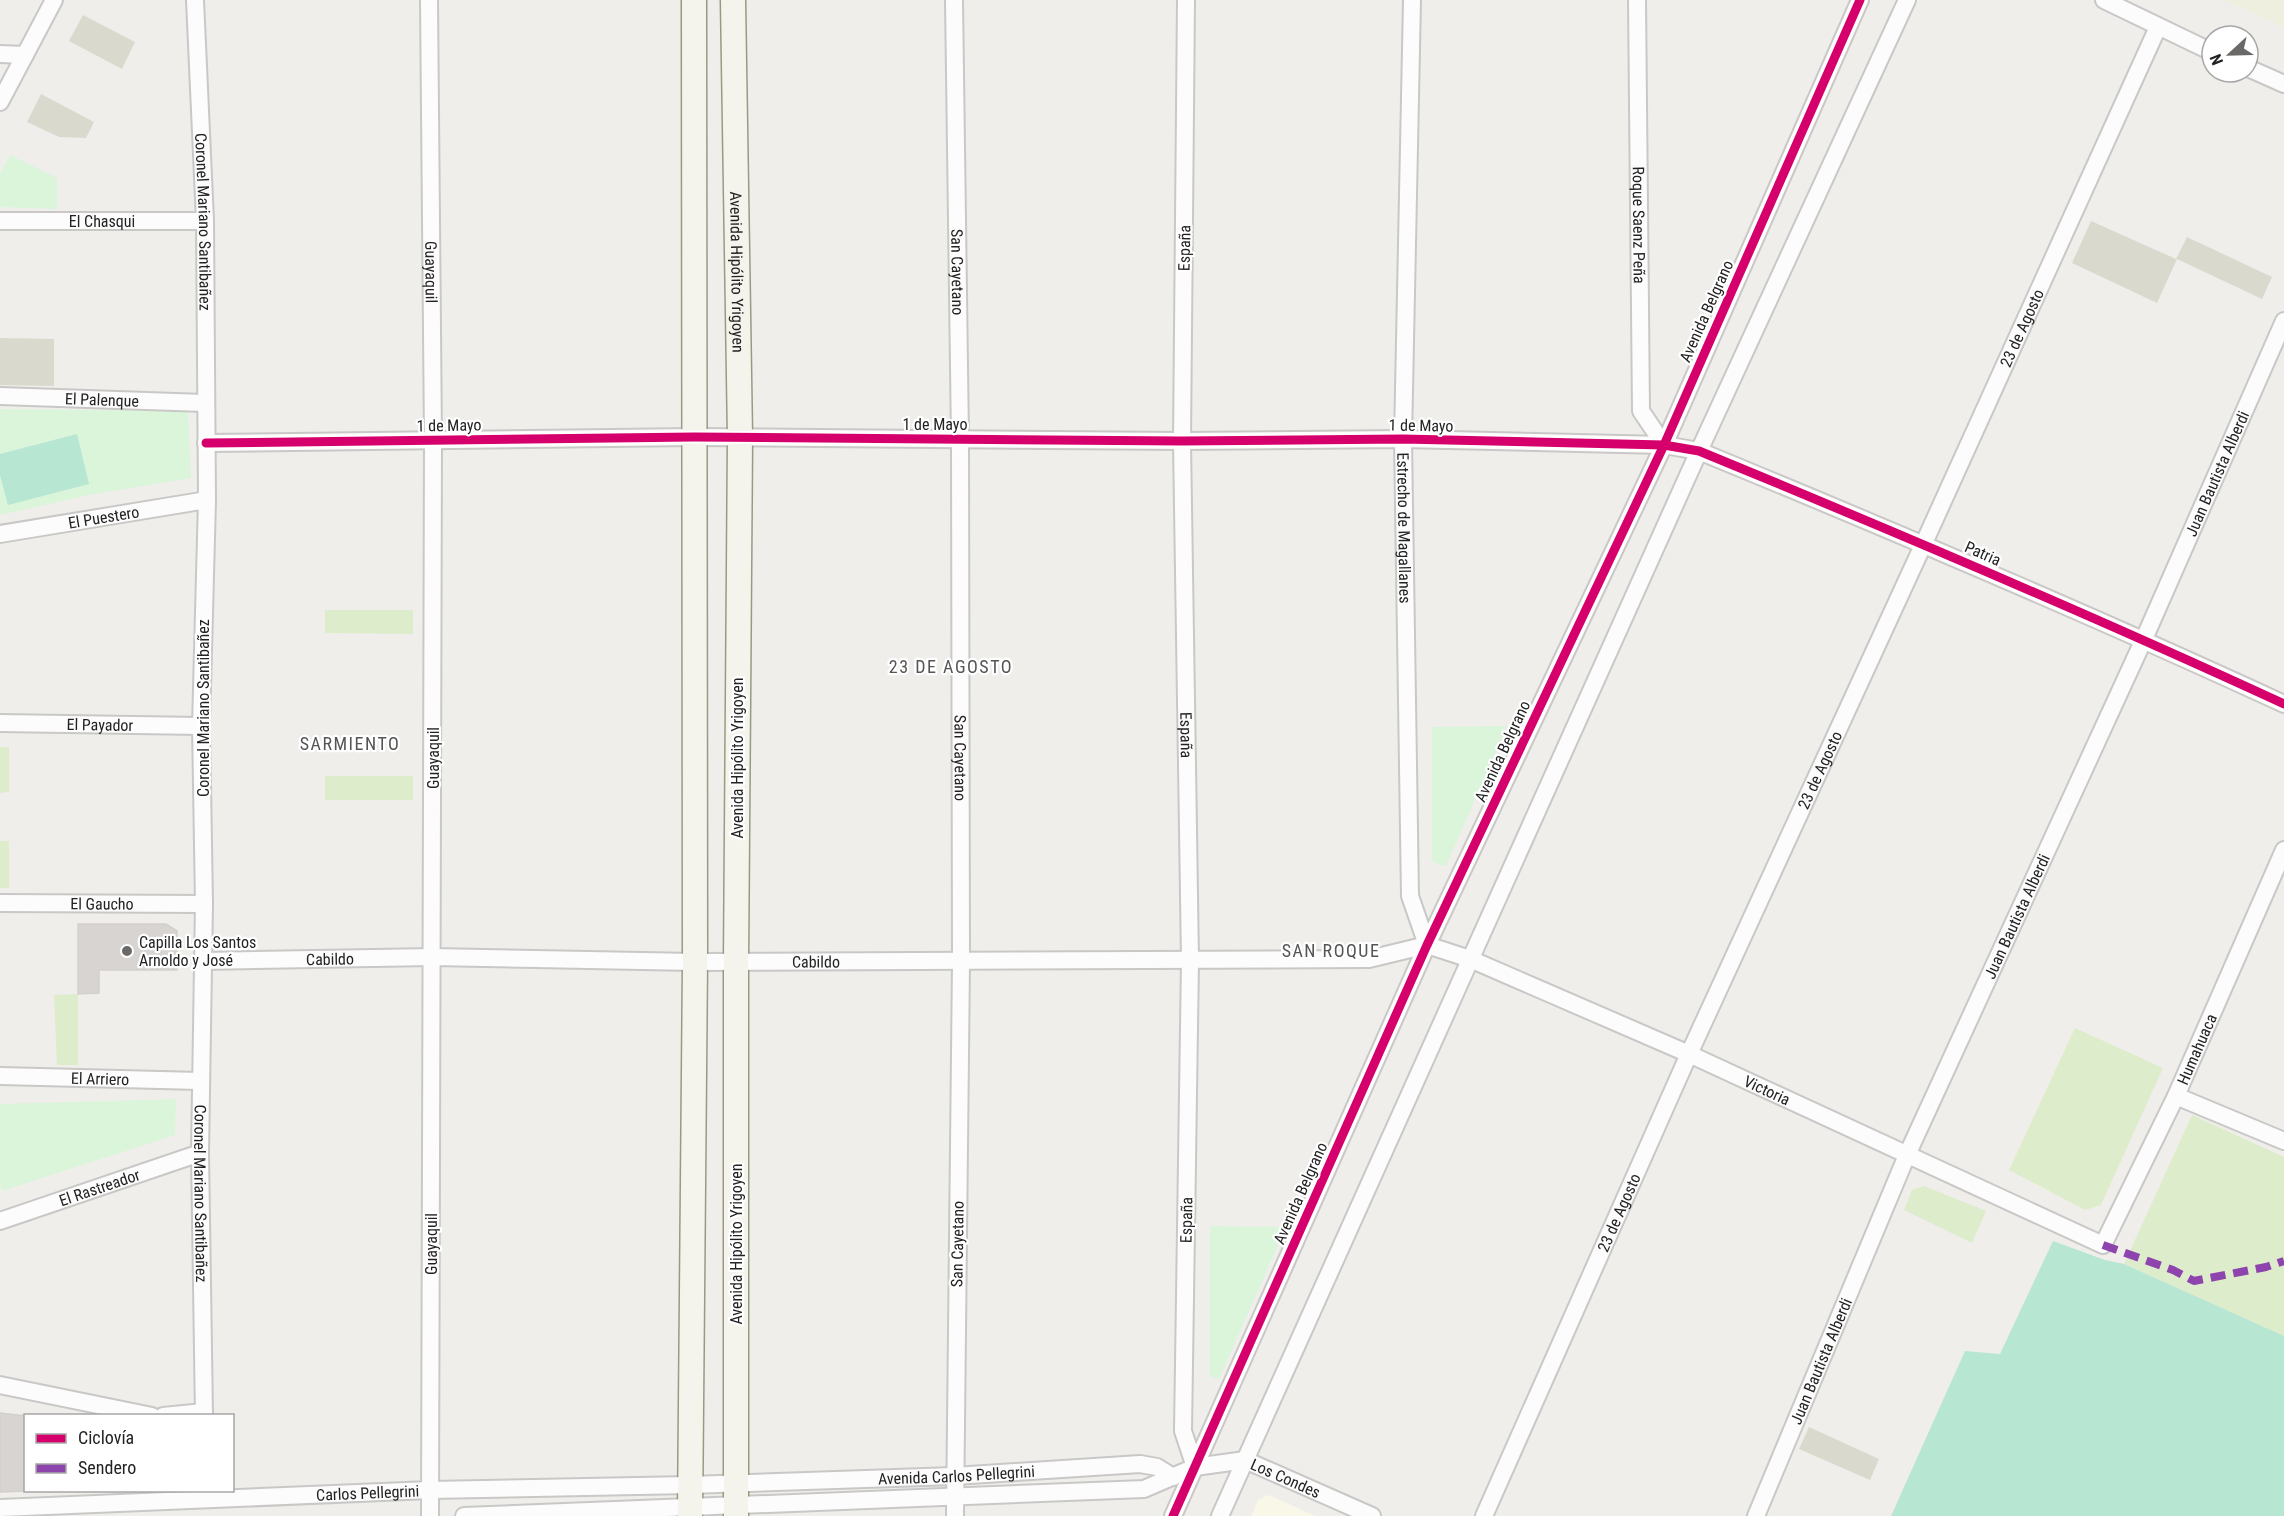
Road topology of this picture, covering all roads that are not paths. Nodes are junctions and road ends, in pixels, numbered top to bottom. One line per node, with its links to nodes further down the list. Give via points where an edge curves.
1 (54, 0): 16 (street)
2 (195, 0): 21 (street, Coronel Mariano Santibañez)
3 (429, 0): 28 (street, Guayaquil)
4 (694, 0): 25 (street)
5 (733, 0): 26 (street, Avenida Hipólito Yrigoyen)
6 (954, 0): 29 (street, San Cayetano)
7 (1186, 0): 30 (street, España)
8 (1412, 0): 27 (street, Estrecho de Magallanes)
9 (1637, 0): 32 (street, Roque Saenz Peña, via 1641,411)
10 (1860, 0): 32 (street, Avenida Belgrano)
11 (1906, 0): 33 (street)
12 (2104, 0): 13 (street)
13 (2158, 27): 14 (street); 36 (street, 23 de Agosto)
14 (2200, 46)
15 (0, 54): 16 (street)
16 (25, 55): 19 (street)
17 (2260, 73): 18 (street)
18 (2284, 84)
19 (0, 102)
20 (0, 221): 21 (street, El Chasqui)
21 (205, 221): 24 (street, Coronel Mariano Santibañez)
22 (2284, 321): 37 (street, Juan Bautista Alberdi)
23 (0, 396): 24 (street, El Palenque)
24 (205, 403): 31 (street, Coronel Mariano Santibañez)
25 (694, 437): 26 (street, 1 de Mayo); 28 (street, 1 de Mayo); 49 (street)
26 (740, 438): 29 (street, 1 de Mayo); 50 (street, Avenida Hipólito Yrigoyen)
27 (1403, 439): 30 (street, 1 de Mayo); 32 (street, 1 de Mayo); 44 (street, Estrecho de Magallanes, via 1410,896)
28 (433, 440): 31 (street, 1 de Mayo); 45 (street, Guayaquil)
29 (960, 440): 30 (street, 1 de Mayo); 51 (street, San Cayetano)
30 (1182, 441): 47 (street, España)
31 (206, 444): 34 (street, Coronel Mariano Santibañez)
32 (1664, 445): 33 (street, Patria); 44 (street, Avenida Belgrano)
33 (1699, 451): 36 (street, Patria); 46 (street)
34 (207, 500): 35 (street, El Puestero); 40 (street, Coronel Mariano Santibañez)
35 (0, 534)
36 (1924, 543): 37 (street, Patria); 52 (street, 23 de Agosto)
37 (2144, 639): 38 (street, Patria); 58 (street, Juan Bautista Alberdi)
38 (2284, 704)
39 (0, 723): 40 (street, El Payador)
40 (201, 726): 43 (street, Coronel Mariano Santibañez)
41 (2284, 850): 55 (street, Humahuaca)
42 (0, 903): 43 (street, El Gaucho)
43 (204, 904): 48 (street, Coronel Mariano Santibañez)
44 (1427, 945): 46 (street, Victoria); 47 (street, Cabildo, via 1369,959); 65 (street, Avenida Belgrano)
45 (433, 957): 48 (street, Cabildo); 49 (street, Cabildo); 68 (street, Guayaquil)
46 (1470, 959): 52 (street, Victoria); 64 (street)
47 (1190, 960): 51 (street, Cabildo); 65 (street, España, via 1183,1431)
48 (202, 961): 54 (street, Coronel Mariano Santibañez)
49 (695, 962): 50 (street, Cabildo); 71 (street)
50 (736, 962): 51 (street, Cabildo); 72 (street, Avenida Hipólito Yrigoyen)
51 (961, 962): 66 (street, San Cayetano)
52 (1689, 1054): 58 (street, Victoria); 80 (street, 23 de Agosto)
53 (0, 1076): 54 (street, El Arriero)
54 (200, 1081): 57 (street, Coronel Mariano Santibañez)
55 (2176, 1096): 56 (street); 60 (street, Humahuaca)
56 (2284, 1141)
57 (200, 1153): 59 (street, El Rastreador); 63 (street, Coronel Mariano Santibañez)
58 (1907, 1155): 60 (street, Victoria); 81 (street, Juan Bautista Alberdi)
59 (0, 1221)
60 (2103, 1245)
61 (0, 1385): 62 (street)
62 (142, 1414)
63 (204, 1414)
64 (1245, 1460): 65 (street, Los Condes); 78 (street); 79 (street, Los Condes)
65 (1194, 1467): 67 (street, Avenida Carlos Pellegrini); 77 (street, Avenida Belgrano)
66 (954, 1476): 67 (street, Avenida Carlos Pellegrini, via 1140,1464 1157,1467); 69 (street, San Cayetano); 72 (street, Avenida Carlos Pellegrini)
67 (1173, 1477): 69 (street, Avenida Carlos Pellegrini, via 1144,1489)
68 (430, 1490): 70 (street, Carlos Pellegrini); 71 (street, Carlos Pellegrini); 74 (street, Guayaquil)
69 (955, 1498): 72 (street, Avenida Carlos Pellegrini); 76 (street, San Cayetano)
70 (203, 1502): 73 (street, Carlos Pellegrini)
71 (690, 1502): 72 (street, Carlos Pellegrini); 75 (street, Carlos Pellegrini)
72 (736, 1502)
73 (0, 1508)
74 (430, 1516)
75 (464, 1516)
76 (955, 1516)
77 (1173, 1516)
78 (1220, 1516)
79 (1372, 1516)
80 (1484, 1516)
81 (1756, 1516)

